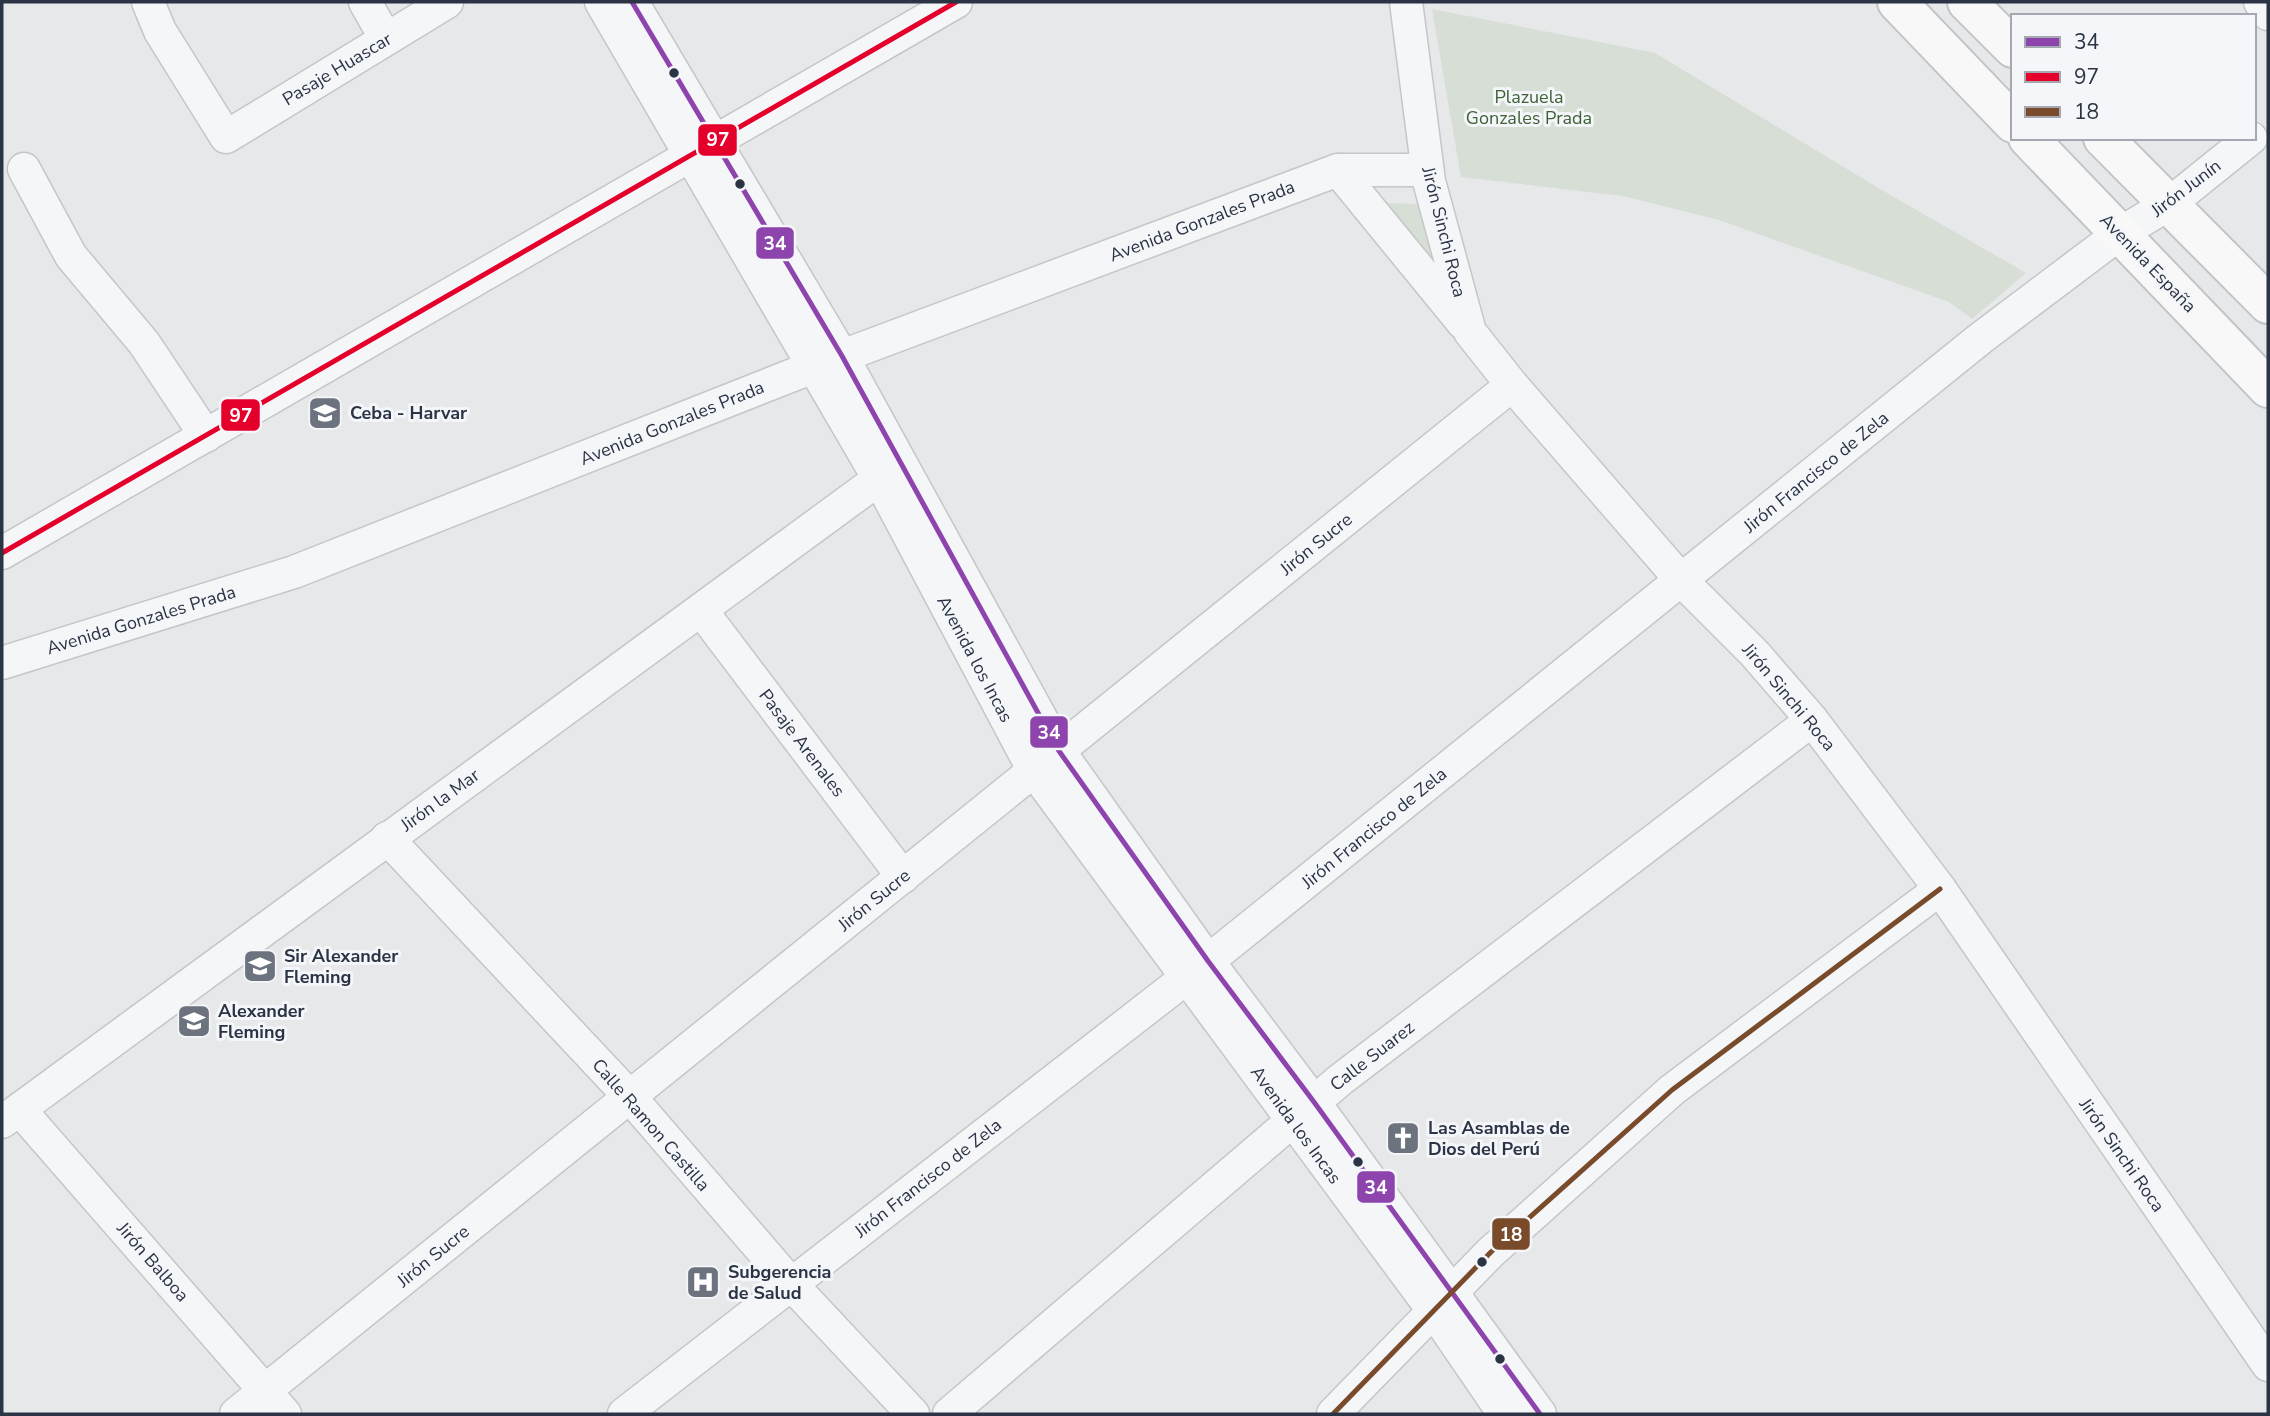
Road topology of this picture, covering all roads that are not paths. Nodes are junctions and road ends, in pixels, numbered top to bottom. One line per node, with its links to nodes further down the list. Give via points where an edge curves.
1 (148, 2): 12 (street, Pasaje Huascar, via 160,31 226,137)
2 (365, 2): 12 (street)
3 (447, 2): 12 (street, Pasaje Huascar)
4 (601, 2): 18 (street, Avenida los Incas)
5 (632, 2): 18 (street, Avenida los Incas)
6 (956, 2): 18 (street)
7 (1406, 2): 21 (street, Jirón Sinchi Roca)
8 (1897, 2): 14 (main road)
9 (1967, 2): 13 (main road)
10 (2260, 2): 11 (street)
11 (2268, 14)
12 (386, 39)
13 (2011, 46)
14 (2011, 121)
15 (2030, 140): 23 (main road, Avenida España)
16 (2105, 140): 22 (main road)
17 (2249, 140): 22 (street, Jirón Junín)
18 (704, 150): 26 (street, Avenida los Incas); 27 (street, Avenida los Incas); 30 (street)
19 (24, 169): 30 (street, via 71,256 144,343)
20 (1338, 170): 21 (street, Avenida Gonzales Prada); 25 (street); 26 (street, Avenida Gonzales Prada)
21 (1427, 170): 25 (street, Jirón Sinchi Roca)
22 (2169, 204): 23 (street, Jirón Junín); 24 (main road)
23 (2119, 234): 29 (main road, Avenida España); 33 (street, Jirón Francisco de Zela, via 1981,338)
24 (2268, 304)
25 (1470, 332): 28 (street, Jirón Sinchi Roca)
26 (842, 356): 27 (street, Avenida Gonzales Prada); 37 (street, Avenida los Incas)
27 (813, 367): 31 (street, Avenida los Incas); 35 (street, Avenida Gonzales Prada, via 294,572)
28 (1512, 386): 33 (street, Jirón Sinchi Roca); 37 (street, Jirón Sucre)
29 (2268, 388)
30 (206, 436): 32 (street)
31 (879, 480): 34 (street, Jirón la Mar); 38 (street, Avenida los Incas)
32 (2, 554)
33 (1682, 581): 36 (street, Jirón Sinchi Roca); 42 (street, Jirón Francisco de Zela)
34 (701, 610): 39 (street, Jirón la Mar); 40 (street, Pasaje Arenales)
35 (2, 663)
36 (1812, 720): 41 (street, Jirón Sinchi Roca); 44 (street, Calle Suarez)
37 (1059, 751): 38 (street, Jirón Sucre); 42 (street, Avenida los Incas)
38 (1034, 771): 40 (street, Jirón Sucre); 42 (street, Avenida los Incas)
39 (387, 838): 43 (street, Calle Ramon Castilla); 45 (street, Jirón la Mar)
40 (903, 877): 43 (street, Jirón Sucre)
41 (1940, 889): 47 (street, via 1672,1090 1491,1252); 48 (street, Jirón Sinchi Roca)
42 (1198, 969): 44 (street, Avenida los Incas); 46 (street, Jirón Francisco de Zela)
43 (630, 1097): 46 (street, Calle Ramon Castilla); 49 (street, Jirón Sucre)
44 (1304, 1112): 47 (street, Avenida los Incas); 53 (street, Calle Suarez)
45 (11, 1116): 49 (street, Jirón Balboa)
46 (792, 1284): 51 (street, Jirón Francisco de Zela); 52 (street, Calle Ramon Castilla)
47 (1443, 1301): 54 (street); 55 (street, Avenida los Incas); 56 (street, Avenida los Incas)
48 (2268, 1365)
49 (275, 1403): 50 (street, Jirón Sucre)
50 (236, 1414)
51 (624, 1414)
52 (913, 1414)
53 (949, 1414)
54 (1333, 1414)
55 (1504, 1414)
56 (1540, 1414)

